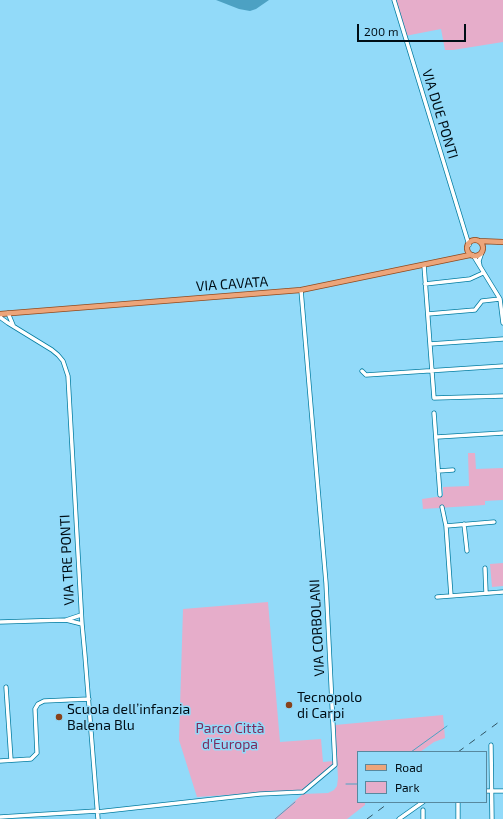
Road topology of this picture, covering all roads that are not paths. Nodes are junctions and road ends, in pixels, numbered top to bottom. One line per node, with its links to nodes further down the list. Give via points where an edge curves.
1 (394, 0): 5 (street, VIA DUE PONTI)
2 (479, 241): 3 (main road); 5 (main road); 6 (main road, via 483,245)
3 (497, 242): 4 (main road); 6 (main road)
4 (503, 242)
5 (469, 245): 7 (main road); 8 (main road)
6 (483, 251): 7 (main road); 10 (street, via 479,261)
7 (472, 255): 8 (main road, VIA CAVATA); 10 (street)
8 (463, 256): 9 (main road, VIA CAVATA)
9 (424, 265): 12 (street); 13 (main road, VIA CAVATA)
10 (480, 269): 11 (street)
11 (483, 273): 12 (street, via 470,280); 14 (street)
12 (425, 284): 18 (street)
13 (301, 290): 16 (main road, VIA CAVATA); 58 (street, VIA CORBOLANI, via 326,583 336,765 303,792 260,794)
14 (500, 299): 15 (street); 18 (street, via 482,301 475,310)
15 (502, 309): 19 (street)
16 (8, 313): 17 (main road, VIA CAVATA); 20 (street)
17 (0, 314): 20 (street, VIA TRE PONTI, via 1,318)
18 (428, 314): 22 (street)
19 (503, 323)
20 (14, 326): 43 (street, VIA TRE PONTI, via 58,355 68,376)
21 (503, 339): 22 (street)
22 (430, 344): 24 (street)
23 (503, 366): 24 (street)
24 (432, 370): 25 (street, via 366,375); 26 (street, via 434,398)
25 (362, 371)
26 (503, 396)
27 (434, 413): 29 (street)
28 (503, 433): 29 (street)
29 (437, 437): 31 (street)
30 (453, 470): 31 (street)
31 (438, 471): 32 (street)
32 (440, 495)
33 (442, 506): 36 (street)
34 (494, 522): 35 (street)
35 (464, 524): 36 (street); 37 (street)
36 (446, 526): 41 (street)
37 (467, 551)
38 (485, 568): 40 (street)
39 (503, 592): 40 (street)
40 (486, 593): 41 (street)
41 (451, 596): 42 (street)
42 (437, 597)
43 (81, 615): 44 (street); 46 (street, VIA TRE PONTI)
44 (66, 620): 45 (street); 46 (street)
45 (0, 622)
46 (82, 624): 48 (street, VIA TRE PONTI)
47 (6, 687): 50 (street)
48 (88, 699): 50 (street, via 44,701 38,704 35,709 38,753 31,759); 58 (street, VIA TRE PONTI)
49 (490, 745): 53 (street)
50 (11, 760): 51 (street)
51 (0, 761)
52 (487, 791): 53 (street)
53 (492, 791): 54 (street); 64 (street)
54 (503, 791)
55 (422, 803): 61 (street)
56 (458, 803): 63 (street)
57 (423, 810): 62 (street)
58 (97, 812): 59 (street); 60 (street, VIA TRE PONTI)
59 (0, 817)
60 (98, 819)
61 (400, 819)
62 (423, 819)
63 (458, 819)
64 (492, 819)

